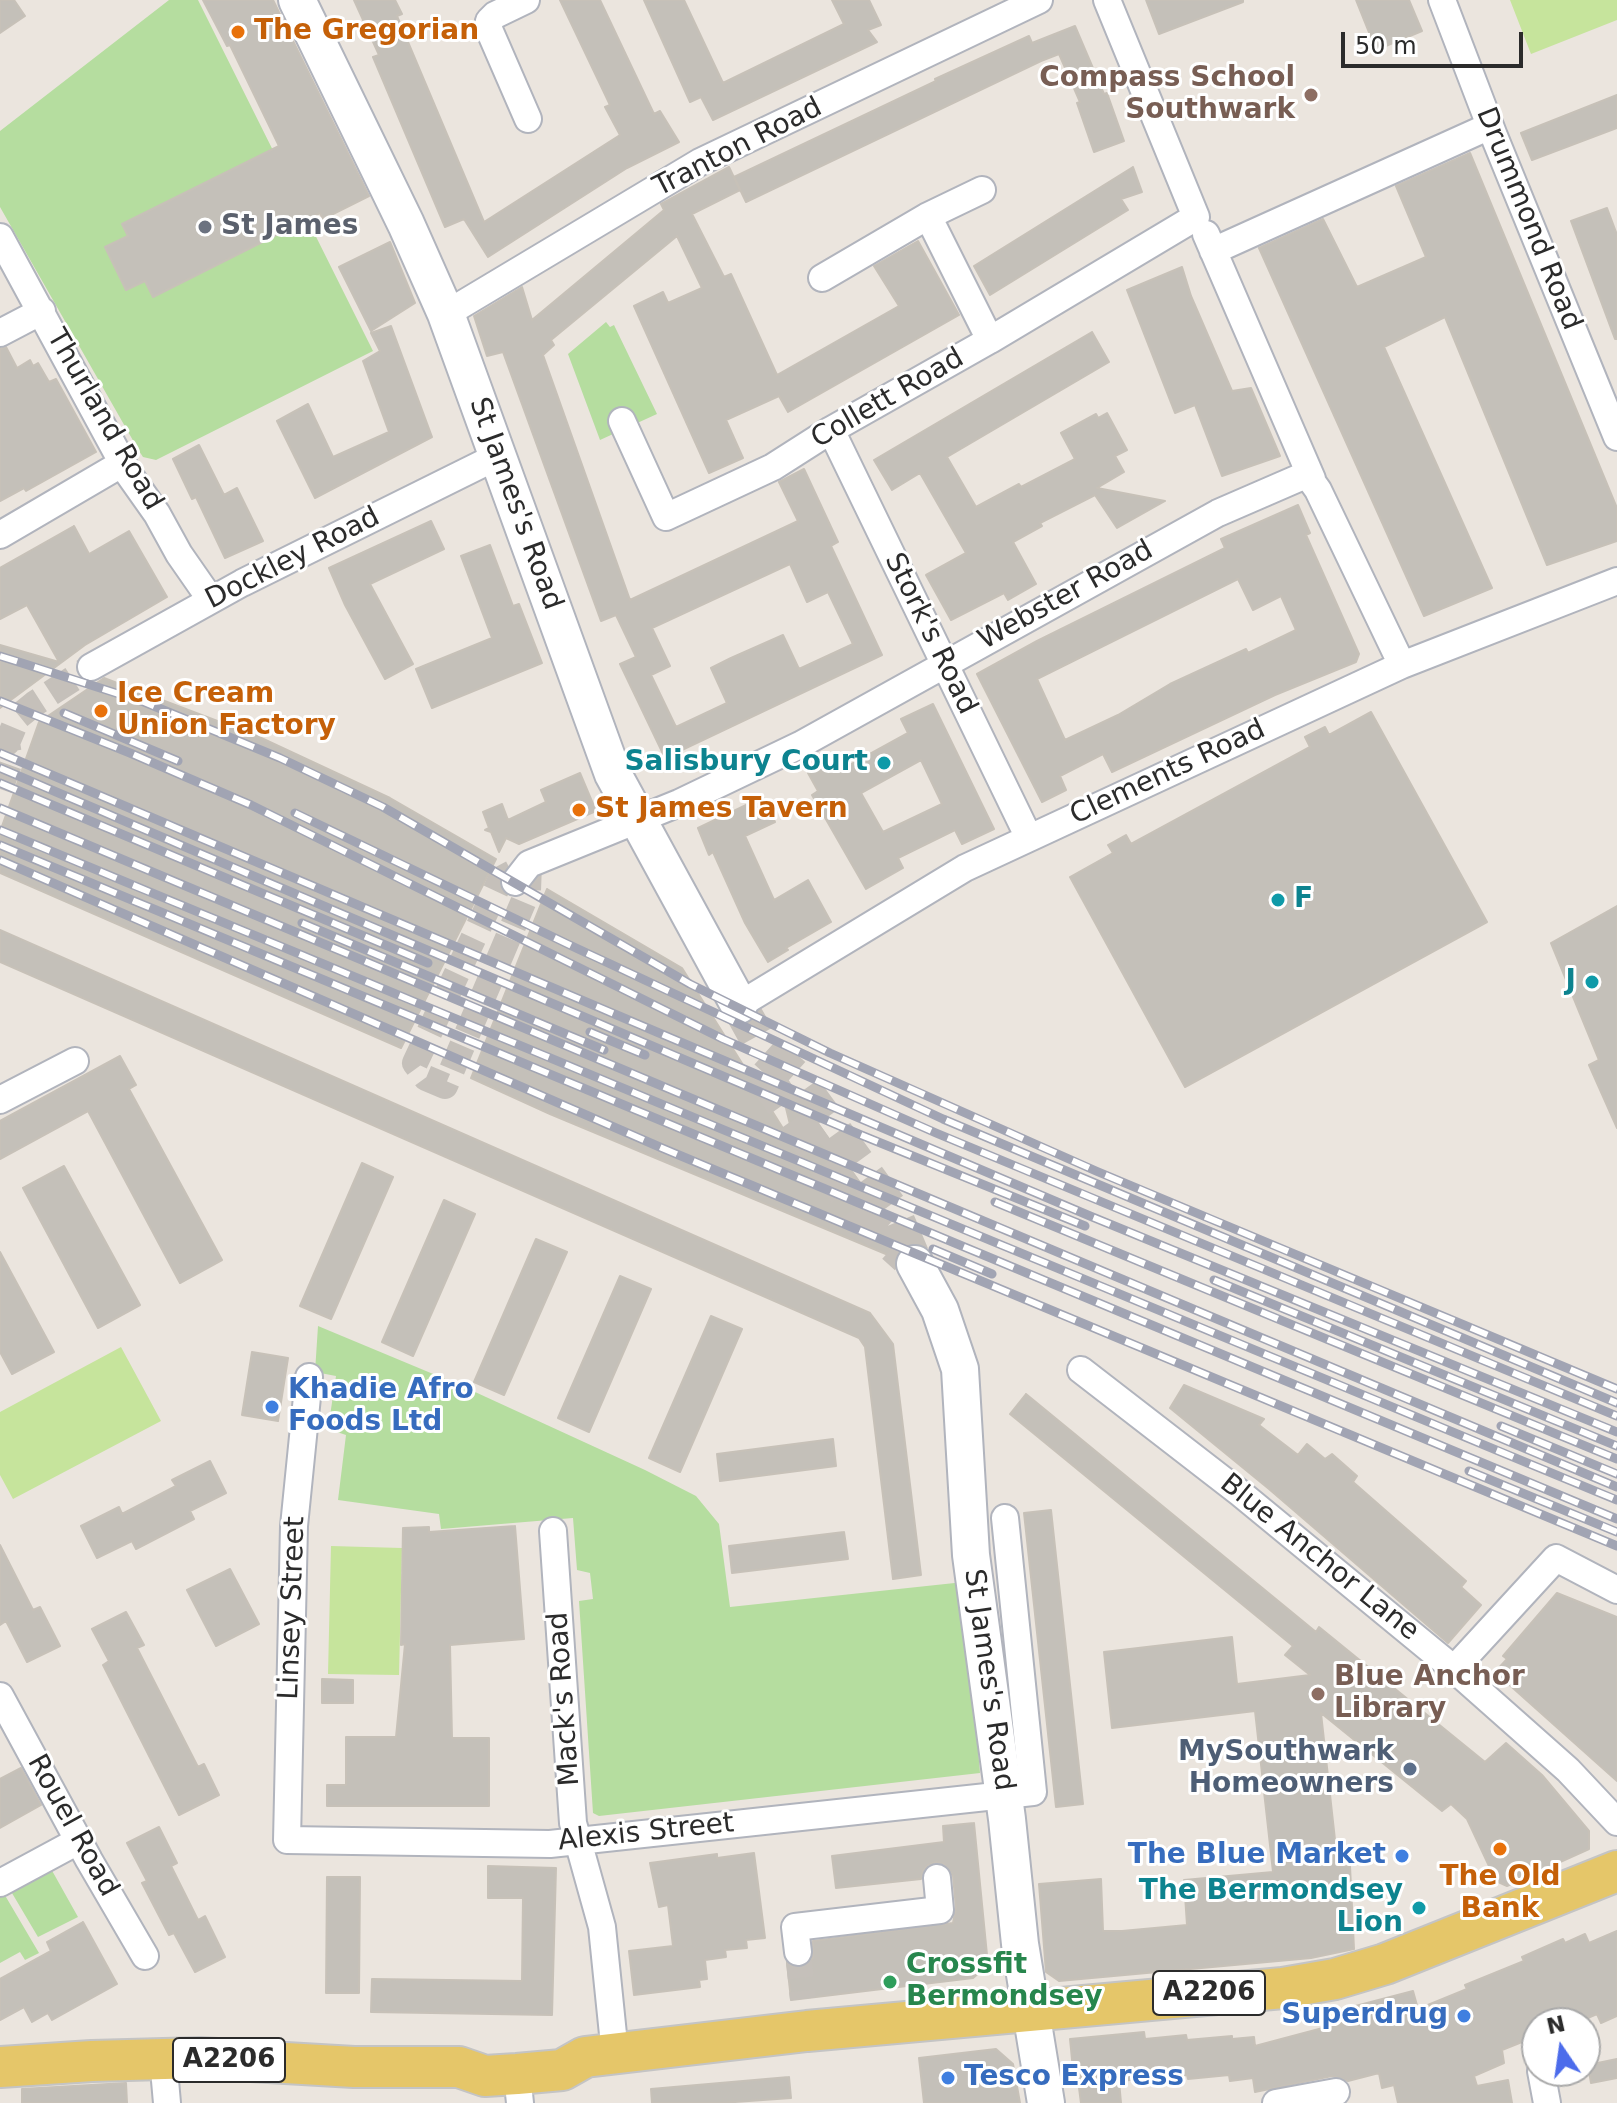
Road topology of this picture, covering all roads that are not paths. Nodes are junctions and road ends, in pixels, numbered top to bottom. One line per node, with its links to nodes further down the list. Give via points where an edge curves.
1 (297, 0): 14 (street, St James's Road)
2 (526, 0): 6 (street, via 495,15 488,27)
3 (1039, 0): 14 (street, Tranton Road, via 700,162)
4 (1107, 0): 10 (street)
5 (1442, 0): 7 (street, Drummond Road)
6 (528, 119)
7 (1490, 126): 10 (street, Collett Road); 19 (street, Drummond Road)
8 (982, 190): 9 (street)
9 (928, 216): 12 (street); 16 (street)
10 (1204, 232): 16 (street, Collett Road); 22 (street)
11 (0, 237): 13 (street, Thurland Road)
12 (822, 278)
13 (42, 311): 15 (street); 21 (street, Thurland Road)
14 (446, 314): 20 (street, St James's Road)
15 (0, 333)
16 (990, 340): 18 (street, Collett Road)
17 (622, 421): 18 (street, Collett Road, via 666,517 773,467)
18 (831, 430): 26 (street, Stork's Road)
19 (1617, 437)
20 (498, 456): 25 (street, Dockley Road); 29 (street, St James's Road, via 598,738)
21 (123, 463): 23 (street); 25 (street, Thurland Road)
22 (1312, 479): 26 (street, Webster Road, via 1301,477 1218,513); 27 (street)
23 (0, 535)
24 (1617, 581): 27 (street, Clements Road)
25 (211, 600): 28 (street, Dockley Road)
26 (943, 663): 29 (street, Webster Road, via 800,745); 30 (street, Stork's Road)
27 (1402, 665): 30 (street, Clements Road)
28 (91, 667)
29 (637, 820): 31 (street, Webster Road, via 529,864); 32 (street, St James's Road)
30 (1029, 838): 32 (street, Clements Road, via 930,888)
31 (515, 882)
32 (739, 1005)
33 (75, 1061): 34 (street)
34 (0, 1100)
35 (915, 1264): 43 (street, St James's Road, via 940,1310 960,1369 971,1555)
36 (1081, 1370): 41 (street, Blue Anchor Lane)
37 (309, 1377): 45 (street, Linsey Street, via 294,1526)
38 (1005, 1518): 43 (street)
39 (553, 1531): 47 (street, Mack's Road)
40 (1617, 1590): 41 (street, via 1556,1558)
41 (1454, 1669): 44 (street, Blue Anchor Lane, via 1568,1770)
42 (0, 1696): 46 (street, Rouel Road)
43 (1024, 1801): 47 (street, Alexis Street); 53 (street, St James's Road, via 1018,1930)
44 (1617, 1822)
45 (287, 1840): 47 (street, Alexis Street)
46 (78, 1841): 50 (street); 52 (street, Rouel Road)
47 (577, 1841): 54 (street, Mack's Road, via 602,1927)
48 (1617, 1871): 53 (main road, A2206, via 1411,1955 1335,1979)
49 (937, 1878): 51 (street, via 940,1910 795,1927)
50 (0, 1883)
51 (798, 1952)
52 (145, 1956)
53 (1030, 2009): 54 (main road, A2206); 62 (street, St James's Road)
54 (600, 2056): 57 (main road, A2206, via 561,2051 483,2058); 58 (main road, A2206)
55 (163, 2058): 56 (main road, A2206); 57 (main road, A2206); 61 (street)
56 (0, 2067)
57 (459, 2067): 58 (main road, A2206)
58 (518, 2089)
59 (1336, 2092): 60 (street)
60 (1286, 2102)
61 (167, 2103)
62 (1046, 2103)

